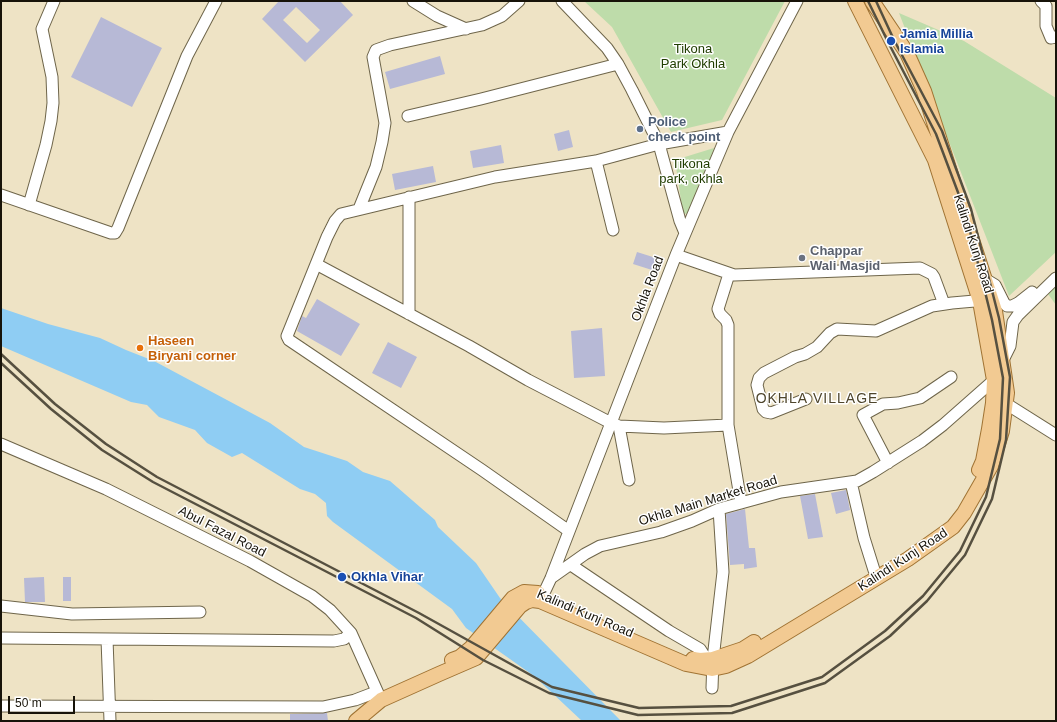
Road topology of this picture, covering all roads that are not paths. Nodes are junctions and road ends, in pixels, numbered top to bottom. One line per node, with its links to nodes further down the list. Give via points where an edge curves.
1 (54, 1): 19 (street, via 42,29 52,77 51,120)
2 (216, 1): 19 (street, via 187,56 115,233 111,234)
3 (413, 1): 10 (street)
4 (518, 1): 10 (street, via 493,21)
5 (562, 1): 12 (street, via 600,40)
6 (797, 1): 14 (street, Okhla Road)
7 (855, 1): 29 (main road, Kalindi Kunj Road, via 935,160)
8 (872, 1): 28 (main road, Kalindi Kunj Road, via 907,53 924,91)
9 (1041, 1): 11 (street, via 1046,6 1046,26 1051,38)
10 (466, 29): 20 (street, via 376,50 374,57 385,123 376,168)
11 (1056, 37)
12 (618, 64): 13 (street); 15 (street)
13 (408, 116)
14 (728, 132): 15 (street); 22 (street, Okhla Road)
15 (659, 144): 16 (street); 22 (street)
16 (596, 161): 18 (street, via 495,176); 21 (street)
17 (1, 195): 19 (street)
18 (409, 197): 20 (street); 31 (street)
19 (29, 205)
20 (359, 209): 24 (street, via 338,217)
21 (613, 230)
22 (685, 233): 23 (street, Okhla Road)
23 (676, 255): 26 (street); 37 (street, Okhla Road)
24 (316, 264): 31 (street); 46 (street, via 288,339 476,465)
25 (1056, 270): 28 (street, via 1025,299 1012,306 1007,306 995,285)
26 (729, 274): 30 (street, via 745,276 920,268 932,274); 38 (street, via 718,309 728,326)
27 (1056, 278): 32 (street, via 1013,322 1010,346)
28 (985, 280): 29 (main road, Kalindi Kunj Road)
29 (985, 300): 30 (street); 32 (main road, Kalindi Kunj Road, via 995,311); 34 (main road, Kalindi Kunj Road)
30 (944, 304): 35 (street, via 932,306 876,331 837,329 817,347 764,373 759,378 758,385 764,411 771,413)
31 (409, 314): 37 (street)
32 (1003, 360): 36 (main road, Kalindi Kunj Road, via 1007,393)
33 (951, 377): 41 (street, via 920,398 883,404 863,415)
34 (994, 380): 41 (street, Okhla Main Market Road, via 922,442); 48 (main road, Kalindi Kunj Road, via 993,403 983,461 966,500 946,522)
35 (806, 399)
36 (1005, 403): 39 (street); 57 (main road, Kalindi Kunj Road, via 1002,432 991,466 973,500 953,527 908,559 748,656 726,666)
37 (615, 425): 38 (street, via 664,428); 42 (street); 46 (street, Okhla Road)
38 (728, 425): 44 (street)
39 (1054, 432)
40 (1, 444): 54 (street, Abul Fazal Road, via 106,489 250,561 312,596 330,610)
41 (888, 463): 43 (street, Okhla Main Market Road, via 863,478)
42 (629, 480)
43 (850, 482): 44 (street, Okhla Main Market Road, via 781,492); 48 (street)
44 (742, 503): 45 (street, Okhla Main Market Road)
45 (719, 510): 47 (street, Okhla Main Market Road, via 661,532 600,546); 57 (street, via 723,572)
46 (569, 532): 49 (street, Okhla Road)
47 (570, 565): 49 (street, Okhla Main Market Road); 57 (street, via 700,649)
48 (874, 570): 57 (main road, Kalindi Kunj Road, via 743,648)
49 (551, 578): 50 (street, Okhla Road)
50 (543, 595): 51 (main road, Kalindi Kunj Road, via 531,591 518,594); 57 (main road, Kalindi Kunj Road, via 677,654)
51 (517, 602): 57 (main road, Kalindi Kunj Road, via 538,600 686,664); 59 (main road, Kalindi Kunj Road, via 482,644 423,677)
52 (1, 606): 53 (street, via 72,614)
53 (200, 612)
54 (351, 633): 56 (street, via 344,639 334,641); 59 (street, Abul Fazal Road)
55 (1, 638): 56 (street)
56 (106, 639): 61 (street)
57 (711, 663): 58 (street)
58 (712, 688)
59 (378, 696): 61 (street, via 323,707); 63 (main road); 64 (main road)
60 (1, 706): 61 (street)
61 (109, 706): 62 (street)
62 (110, 721)
63 (347, 721)
64 (356, 721)

